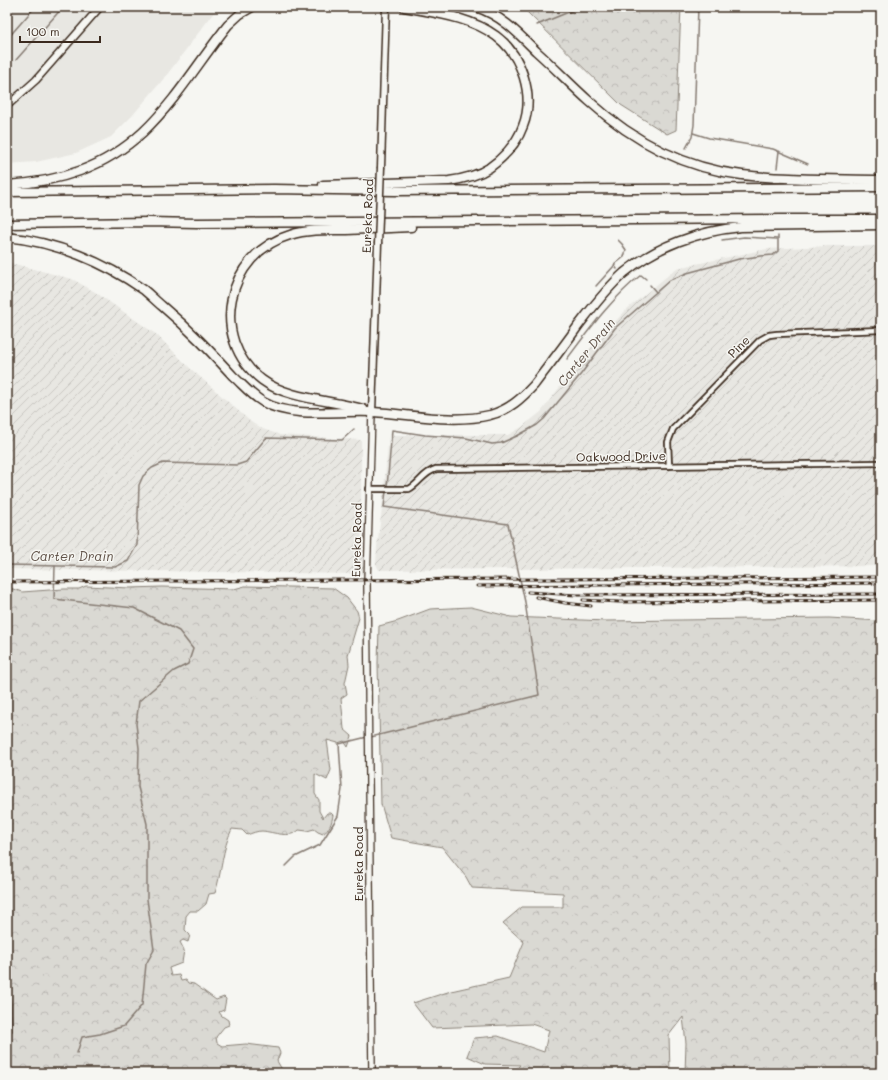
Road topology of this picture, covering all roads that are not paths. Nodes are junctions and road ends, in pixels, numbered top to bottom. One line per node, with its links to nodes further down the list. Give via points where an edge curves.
1 (100, 7): 6 (main road, via 36,80)
2 (252, 7): 8 (highway, via 228,25 159,114 127,146 77,172 30,184)
3 (386, 7): 18 (main road, Eureka Road, bridge)
4 (404, 7): 10 (highway, via 468,21 498,36 508,47 521,67 527,98 524,125 518,138 489,168 464,178 449,181 325,185)
5 (476, 7): 7 (highway, via 498,17 513,28 614,123 664,152 694,164 741,175)
6 (7, 106)
7 (881, 180)
8 (7, 185)
9 (881, 187): 10 (highway)
10 (274, 190): 11 (highway)
11 (7, 192)
12 (881, 219): 13 (highway)
13 (486, 222): 14 (highway); 18 (highway, via 312,231 290,235 263,248 245,266 233,292 230,326 236,347 247,365 262,380 286,392)
14 (7, 224)
15 (881, 225): 18 (highway, via 741,227 710,231 680,241 642,260 624,273 603,295 534,385 524,396 504,410 463,418)
16 (7, 237): 18 (highway, via 60,249 117,273 145,291 196,337 255,397 272,406 304,412)
17 (881, 330): 20 (street, Pine, via 777,334 760,340 673,429 668,442)
18 (372, 412): 21 (street, Eureka Road)
19 (881, 463): 20 (street, Oakwood Drive)
20 (669, 466): 21 (street, Oakwood Drive, via 436,469 428,472 409,489)
21 (369, 489): 22 (street, Eureka Road, via 367,583)
22 (372, 1073)

